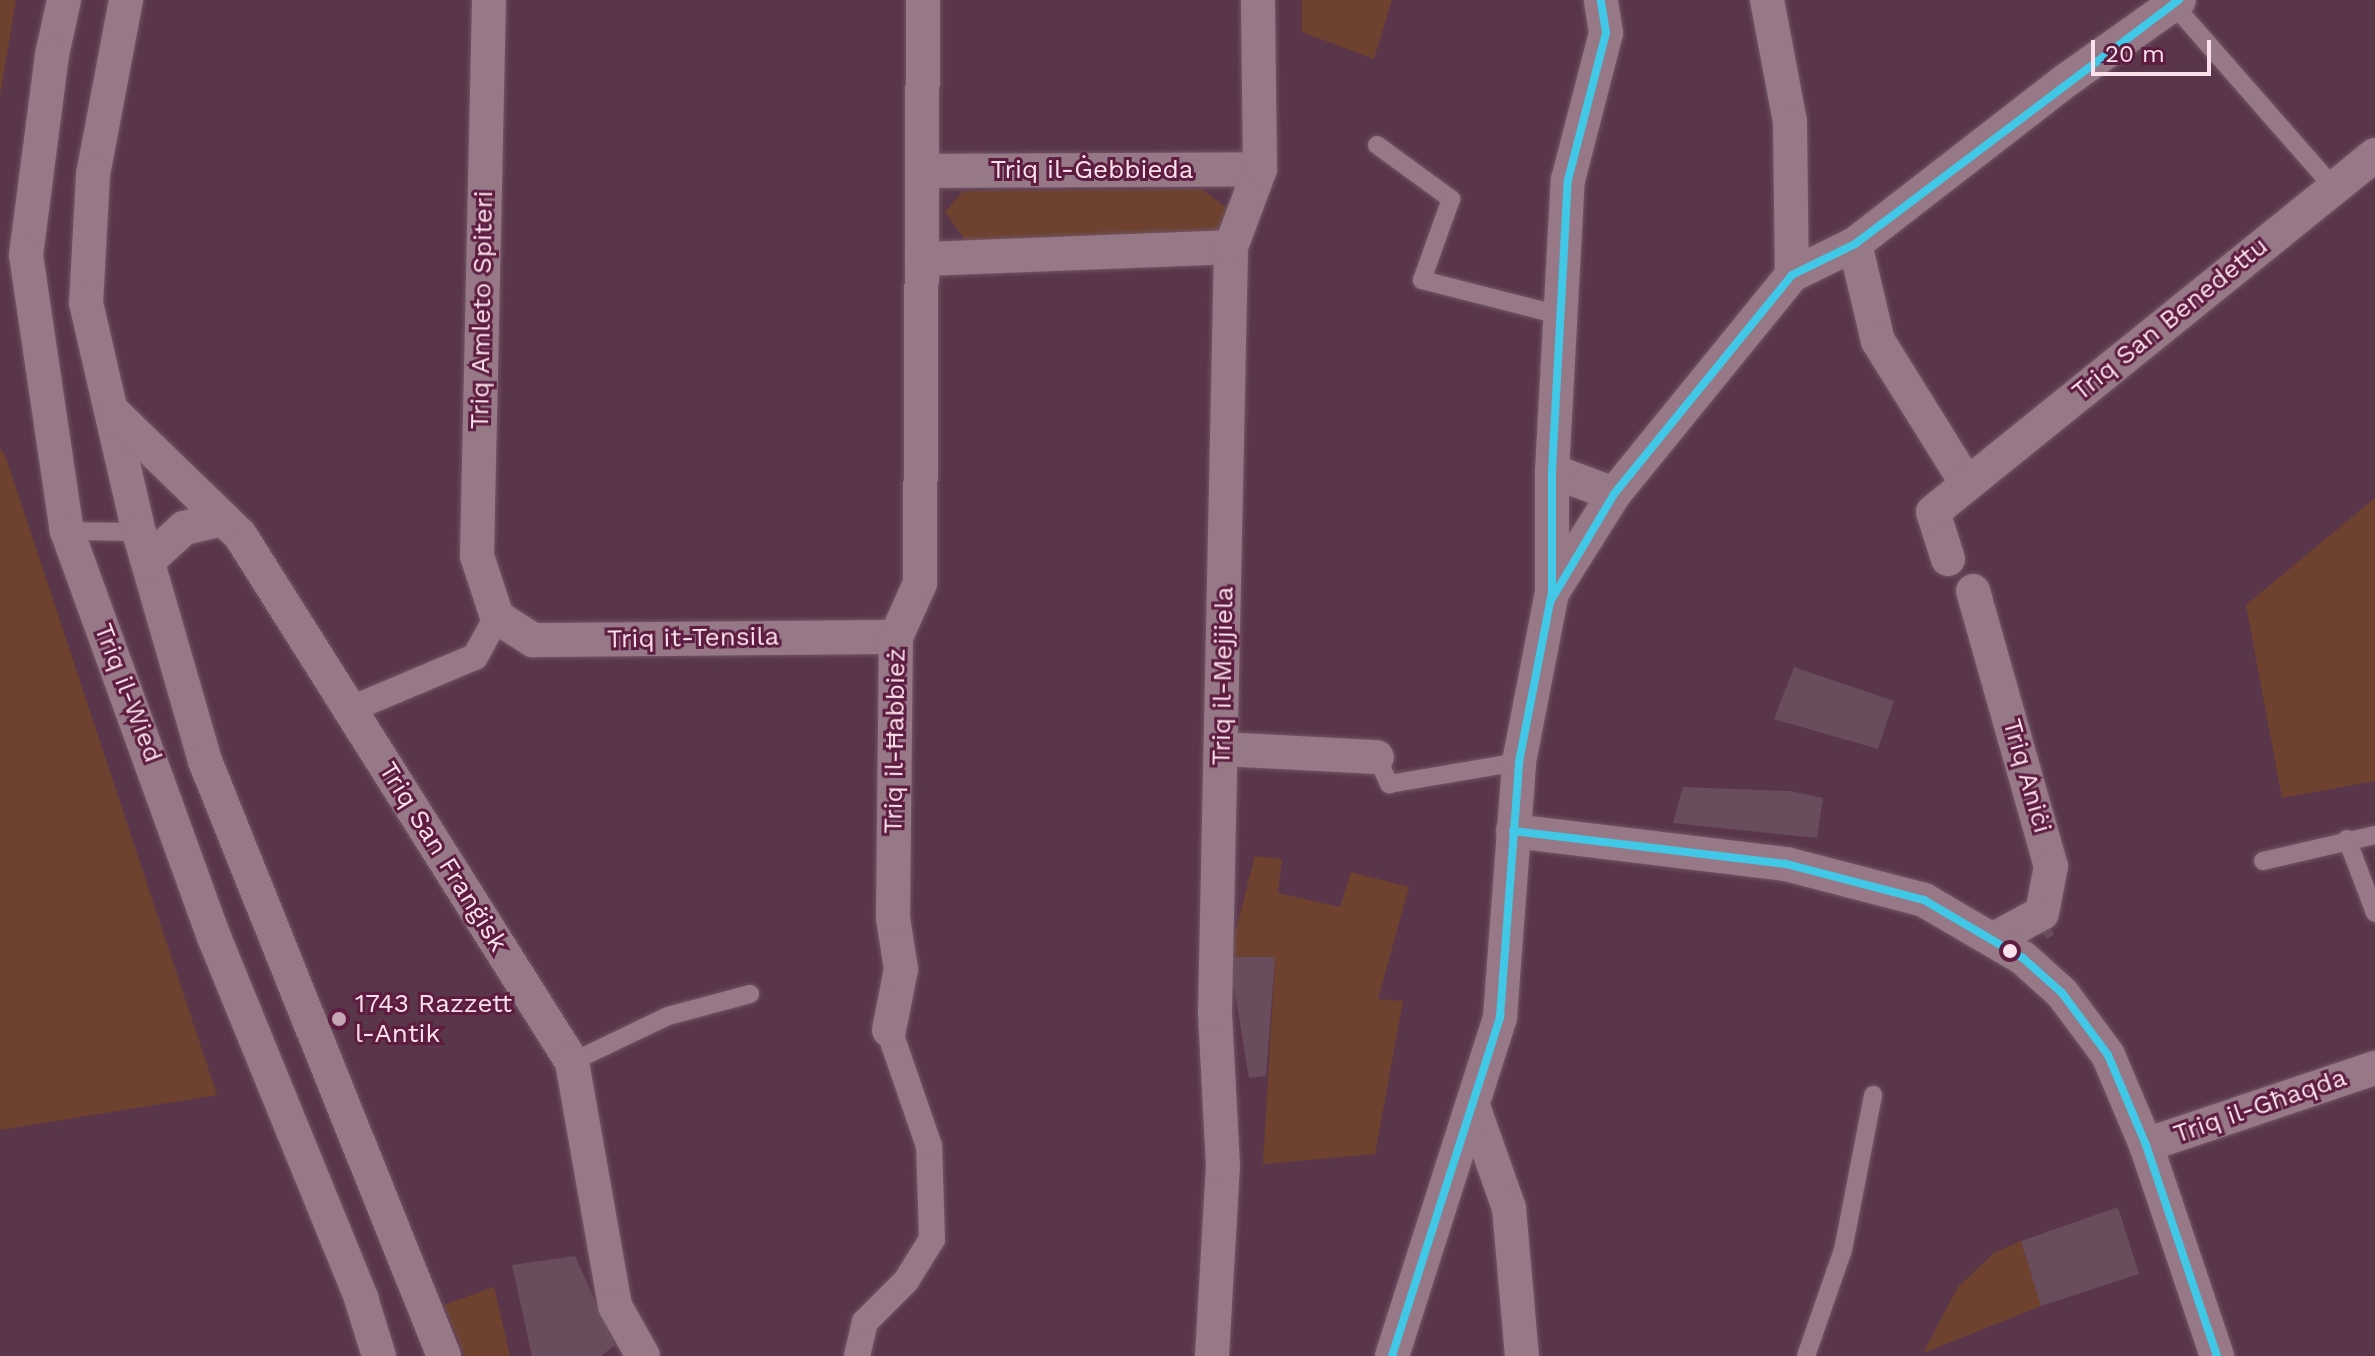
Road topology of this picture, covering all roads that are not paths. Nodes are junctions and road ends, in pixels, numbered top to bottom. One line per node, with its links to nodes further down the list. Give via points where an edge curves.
1 (64, 0): 24 (street, Triq il-Wied, via 26,255)
2 (126, 0): 19 (street, via 93,175 86,303)
3 (489, 0): 29 (street, Triq Amleto Spiteri, via 477,556)
4 (923, 0): 12 (street, Triq il-Ħabbież)
5 (1258, 0): 11 (street, Triq il-Mejjiela)
6 (1601, 0): 18 (street, via 1606,33 1568,180)
7 (1767, 0): 17 (street, via 1790,122)
8 (2176, 2): 13 (lane); 14 (street)
9 (1377, 145): 18 (lane, via 1451,199 1422,280)
10 (2375, 155): 13 (street, Triq San Benedettu)
11 (1260, 169): 12 (street, Triq il-Ġebbieda); 15 (street, Triq il-Mejjiela)
12 (924, 171): 16 (street, Triq il-Ħabbież)
13 (2333, 187): 21 (street, Triq San Benedettu)
14 (1855, 244): 17 (street); 21 (street, via 1878,341)
15 (1231, 247): 16 (street); 32 (street, Triq il-Mejjiela)
16 (922, 259): 30 (street, Triq il-Ħabbież, via 920,583)
17 (1792, 275): 22 (street)
18 (1563, 316): 20 (street)
19 (114, 413): 23 (street, Triq San Franġisk); 25 (street, Triq il-Wied)
20 (1552, 471): 22 (street); 28 (street)
21 (1967, 484): 26 (street, via 1933,512)
22 (1614, 494): 28 (street)
23 (223, 519): 25 (street, via 184,528); 31 (street, Triq San Franġisk, via 240,535)
24 (67, 531): 25 (lane); 48 (street, Triq il-Wied, via 214,937 361,1298)
25 (144, 546): 49 (street, Triq il-Wied, via 205,761)
26 (1948, 559)
27 (1973, 591): 40 (street, Triq Aniċi, via 2051,866 2042,913)
28 (1552, 593): 34 (street)
29 (497, 617): 30 (street, Triq it-Tensila, via 533,640); 31 (street, via 475,657)
30 (896, 637): 42 (street, Triq il-Ħabbież, via 893,918 901,969)
31 (351, 709): 43 (street, Triq San Franġisk)
32 (1222, 749): 33 (street); 52 (street, Triq il-Mejjiela, via 1215,1012 1223,1166)
33 (1377, 757): 34 (lane, via 1389,784)
34 (1519, 762): 35 (street)
35 (1513, 831): 40 (street, via 1786,864 1924,900); 46 (street, via 1500,1017)
36 (2375, 835): 37 (lane)
37 (2347, 839): 38 (lane); 39 (lane)
38 (2263, 861)
39 (2375, 913)
40 (1996, 938): 47 (street, via 2062,993 2108,1055)
41 (750, 994): 43 (lane, via 668,1016)
42 (889, 1030): 51 (street, Triq il-Ħabbież, via 929,1146 932,1239 906,1281 865,1322)
43 (572, 1062): 50 (street, Triq San Franġisk, via 615,1306)
44 (2375, 1068): 47 (street, Triq il-Għaqda)
45 (1873, 1095): 55 (lane, via 1843,1250)
46 (1473, 1106): 53 (street); 54 (street, via 1509,1208)
47 (2146, 1145): 56 (street)
48 (379, 1356)
49 (444, 1356)
50 (643, 1356)
51 (857, 1356)
52 (1212, 1356)
53 (1392, 1356)
54 (1522, 1356)
55 (1806, 1356)
56 (2217, 1356)

